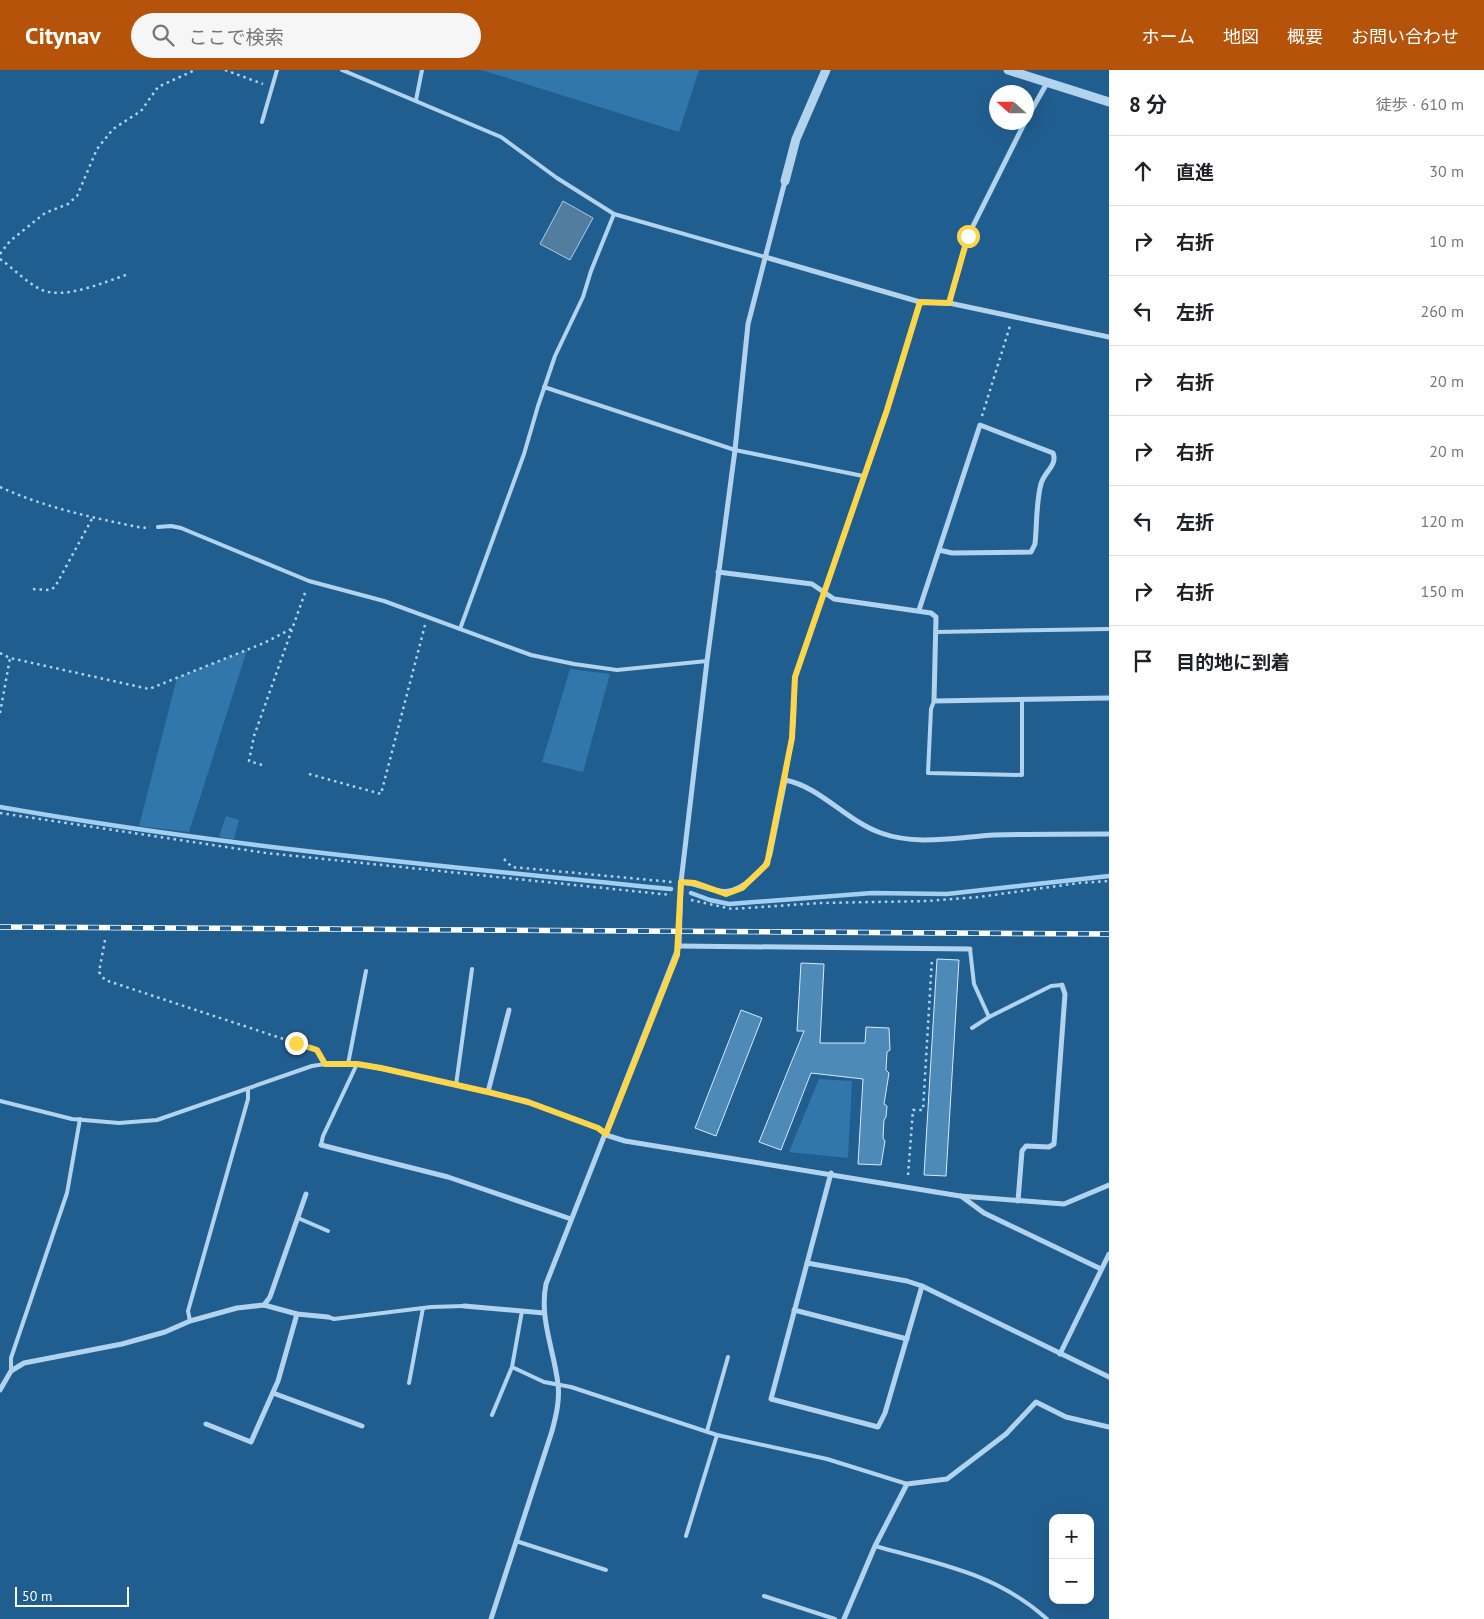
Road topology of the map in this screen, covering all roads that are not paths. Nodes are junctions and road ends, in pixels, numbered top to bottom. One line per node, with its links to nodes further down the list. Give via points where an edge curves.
1 (277, 70): 10 (lane)
2 (342, 70): 7 (lane)
3 (422, 70): 7 (lane)
4 (826, 70): 12 (street, via 796,139)
5 (1008, 70): 6 (street)
6 (1047, 83): 8 (street); 9 (street)
7 (416, 100): 13 (lane, via 501,137)
8 (1109, 102)
9 (1034, 107)
10 (262, 122)
11 (1021, 130): 16 (street, via 968,236)
12 (785, 181): 14 (street)
13 (614, 214): 14 (lane); 18 (lane, via 583,297)
14 (765, 257): 15 (street); 19 (street, via 748,324)
15 (920, 302): 16 (street); 20 (lane)
16 (949, 303): 17 (street)
17 (1109, 336)
18 (544, 386): 19 (lane); 27 (lane, via 524,454)
19 (735, 450): 20 (lane); 23 (street)
20 (864, 476): 24 (lane)
21 (158, 527): 27 (lane, via 181,528 309,581 384,601)
22 (939, 550): 22 (street, via 980,425 1053,452 1053,464 1040,485 1035,544 1031,552 952,553); 25 (street)
23 (718, 572): 24 (street, via 812,584); 29 (street)
24 (825, 592): 25 (street, via 834,599); 33 (lane, via 795,677 794,722)
25 (919, 610): 28 (street, via 936,617)
26 (1109, 628): 28 (lane)
27 (460, 629): 29 (lane, via 531,655 594,668 617,670)
28 (936, 632): 32 (street)
29 (706, 661): 35 (street)
30 (1109, 698): 31 (street)
31 (1022, 700): 32 (street); 32 (lane, via 1022,775 928,773)
32 (934, 701)
33 (785, 780): 34 (street, via 811,790 860,823 898,838); 35 (street, via 770,854 761,871 742,888 726,894 695,883)
34 (1109, 834)
35 (681, 882): 36 (street)
36 (679, 946): 37 (street); 51 (street)
37 (970, 949): 42 (lane, via 974,984)
38 (472, 969): 46 (lane)
39 (366, 971): 44 (lane)
40 (1062, 985): 42 (lane, via 1052,986); 57 (street, via 1065,994 1054,1144 1049,1147 1026,1146 1022,1151)
41 (509, 1010): 48 (street)
42 (989, 1017): 43 (lane)
43 (972, 1028)
44 (348, 1064): 45 (lane); 47 (lane, via 325,1064)
45 (357, 1064): 46 (lane); 52 (lane)
46 (456, 1085): 48 (lane)
47 (248, 1090): 50 (lane, via 157,1120 119,1123); 73 (lane, via 188,1311)
48 (488, 1092): 51 (lane, via 528,1102 598,1128)
49 (0, 1101): 50 (lane)
50 (80, 1120): 78 (lane, via 67,1193 11,1358)
51 (606, 1134): 53 (street, via 625,1141); 59 (street)
52 (321, 1146): 59 (street, via 448,1176)
53 (831, 1173): 56 (street); 62 (street)
54 (1109, 1185): 57 (street, via 1064,1204)
55 (306, 1194): 58 (street)
56 (960, 1196): 57 (street); 63 (street, via 984,1213)
57 (1018, 1201)
58 (298, 1218): 60 (lane); 65 (street, via 270,1297)
59 (571, 1219): 70 (street, via 546,1284)
60 (328, 1230)
61 (1109, 1254): 63 (street)
62 (806, 1263): 64 (street); 68 (street)
63 (1102, 1269): 75 (street)
64 (922, 1286): 74 (street); 75 (street)
65 (264, 1305): 71 (street); 73 (street)
66 (464, 1306): 67 (lane); 69 (street)
67 (423, 1308): 72 (lane, via 334,1319); 80 (lane)
68 (794, 1310): 74 (street); 74 (street, via 771,1399 878,1426 885,1413)
69 (522, 1311): 70 (street); 77 (lane)
70 (544, 1313): 81 (street)
71 (297, 1314): 72 (street); 83 (street)
72 (328, 1317)
73 (190, 1320): 78 (street, via 165,1332 122,1344 24,1362)
74 (907, 1339)
75 (1060, 1354): 79 (street)
76 (728, 1357): 88 (lane)
77 (512, 1367): 81 (lane); 84 (lane)
78 (11, 1371): 82 (street)
79 (1109, 1377)
80 (409, 1383)
81 (558, 1385): 88 (lane); 92 (street, via 552,1431)
82 (0, 1390)
83 (273, 1393): 85 (street, via 251,1442); 86 (street)
84 (492, 1415)
85 (206, 1424)
86 (362, 1426)
87 (1109, 1427): 90 (street, via 1066,1417 1036,1402 1006,1434 947,1479)
88 (707, 1432): 89 (lane)
89 (717, 1435): 90 (lane, via 828,1459); 91 (lane)
90 (907, 1484): 93 (street)
91 (686, 1536)
92 (516, 1541): 94 (lane); 96 (street)
93 (875, 1546): 98 (street); 99 (lane, via 971,1572 1010,1590)
94 (606, 1570)
95 (764, 1596): 97 (lane)
96 (491, 1619)
97 (835, 1619)
98 (844, 1619)
99 (1047, 1619)

